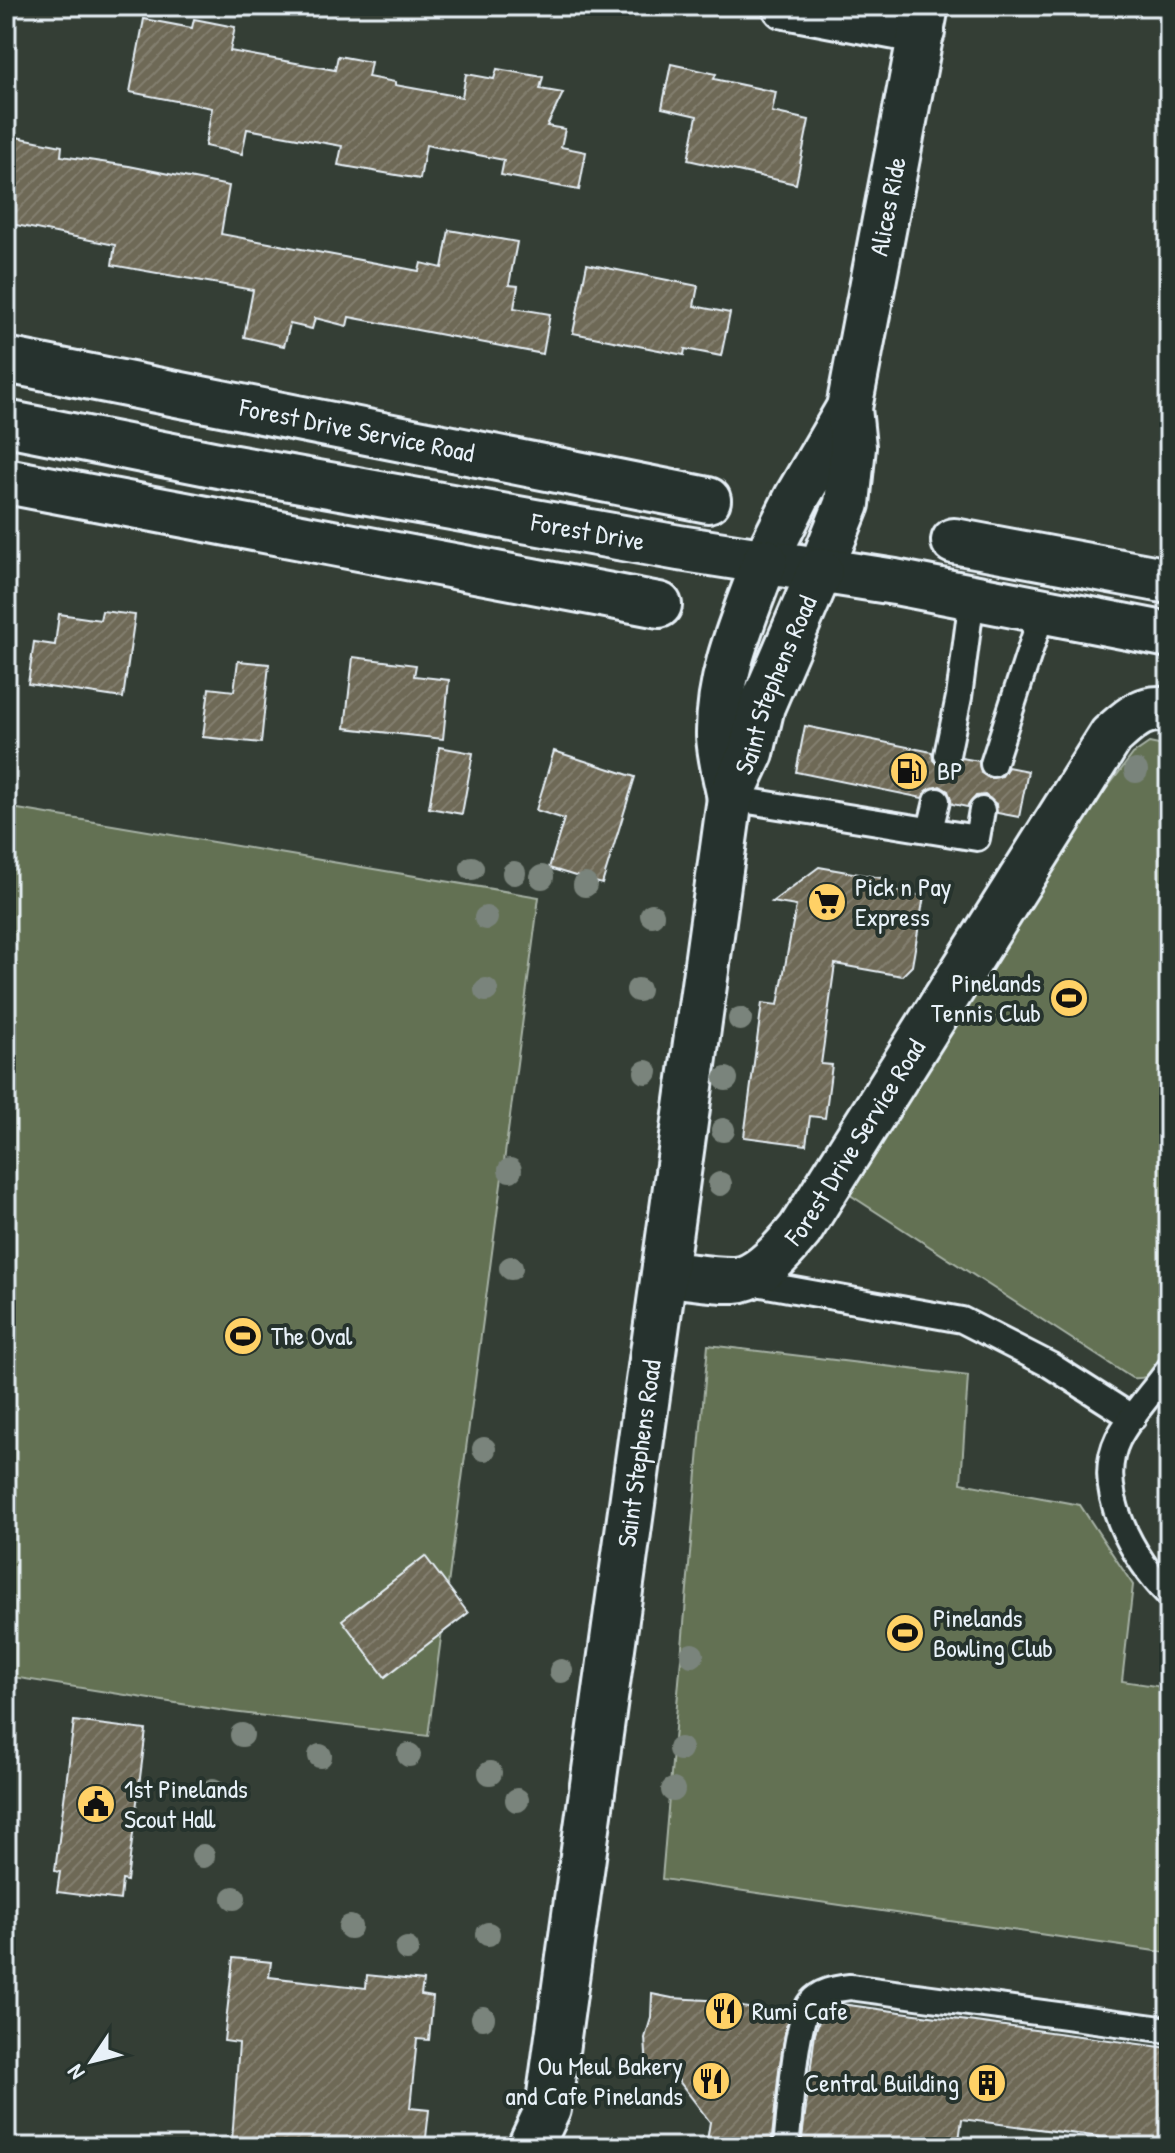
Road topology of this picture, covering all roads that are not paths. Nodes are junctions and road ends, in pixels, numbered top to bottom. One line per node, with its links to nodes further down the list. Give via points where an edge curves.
1 (785, 6): 2 (street)
2 (924, 19): 4 (street, Alices Ride)
3 (6, 360): 7 (street, Forest Drive Service Road)
4 (849, 408): 9 (street, Alices Ride); 10 (street, Alices Ride, via 853,447 847,504)
5 (6, 423): 9 (street, Forest Drive)
6 (6, 481): 13 (street)
7 (708, 500)
8 (954, 541): 11 (street)
9 (765, 561): 10 (street, Forest Drive); 19 (street, Saint Stephens Road, via 721,694 719,738)
10 (820, 571): 12 (street, Forest Drive); 19 (street, Saint Stephens Road, via 762,706 751,753)
11 (1169, 581)
12 (972, 597): 14 (street, Forest Drive); 17 (lane)
13 (659, 605)
14 (1043, 610): 15 (street, Forest Drive); 18 (lane)
15 (1169, 635)
16 (1169, 710): 24 (street, Forest Drive Service Road, via 1154,707 1136,713 1111,736 800,1230 781,1253)
17 (947, 755)
18 (993, 764)
19 (730, 798): 22 (lane); 23 (street, Saint Stephens Road)
20 (937, 801): 22 (lane)
21 (982, 810): 22 (lane, via 977,838)
22 (930, 830)
23 (665, 1274): 24 (street); 29 (street, Saint Stephens Road)
24 (738, 1280): 26 (lane, via 962,1320 1050,1365)
25 (1169, 1369): 26 (lane)
26 (1133, 1418): 27 (lane, via 1117,1441 1111,1470 1115,1506 1138,1559)
27 (1169, 1595)
28 (1169, 2030): 30 (lane, via 850,1987 827,1990 809,2004 800,2026)
29 (545, 2134)
30 (786, 2147)

